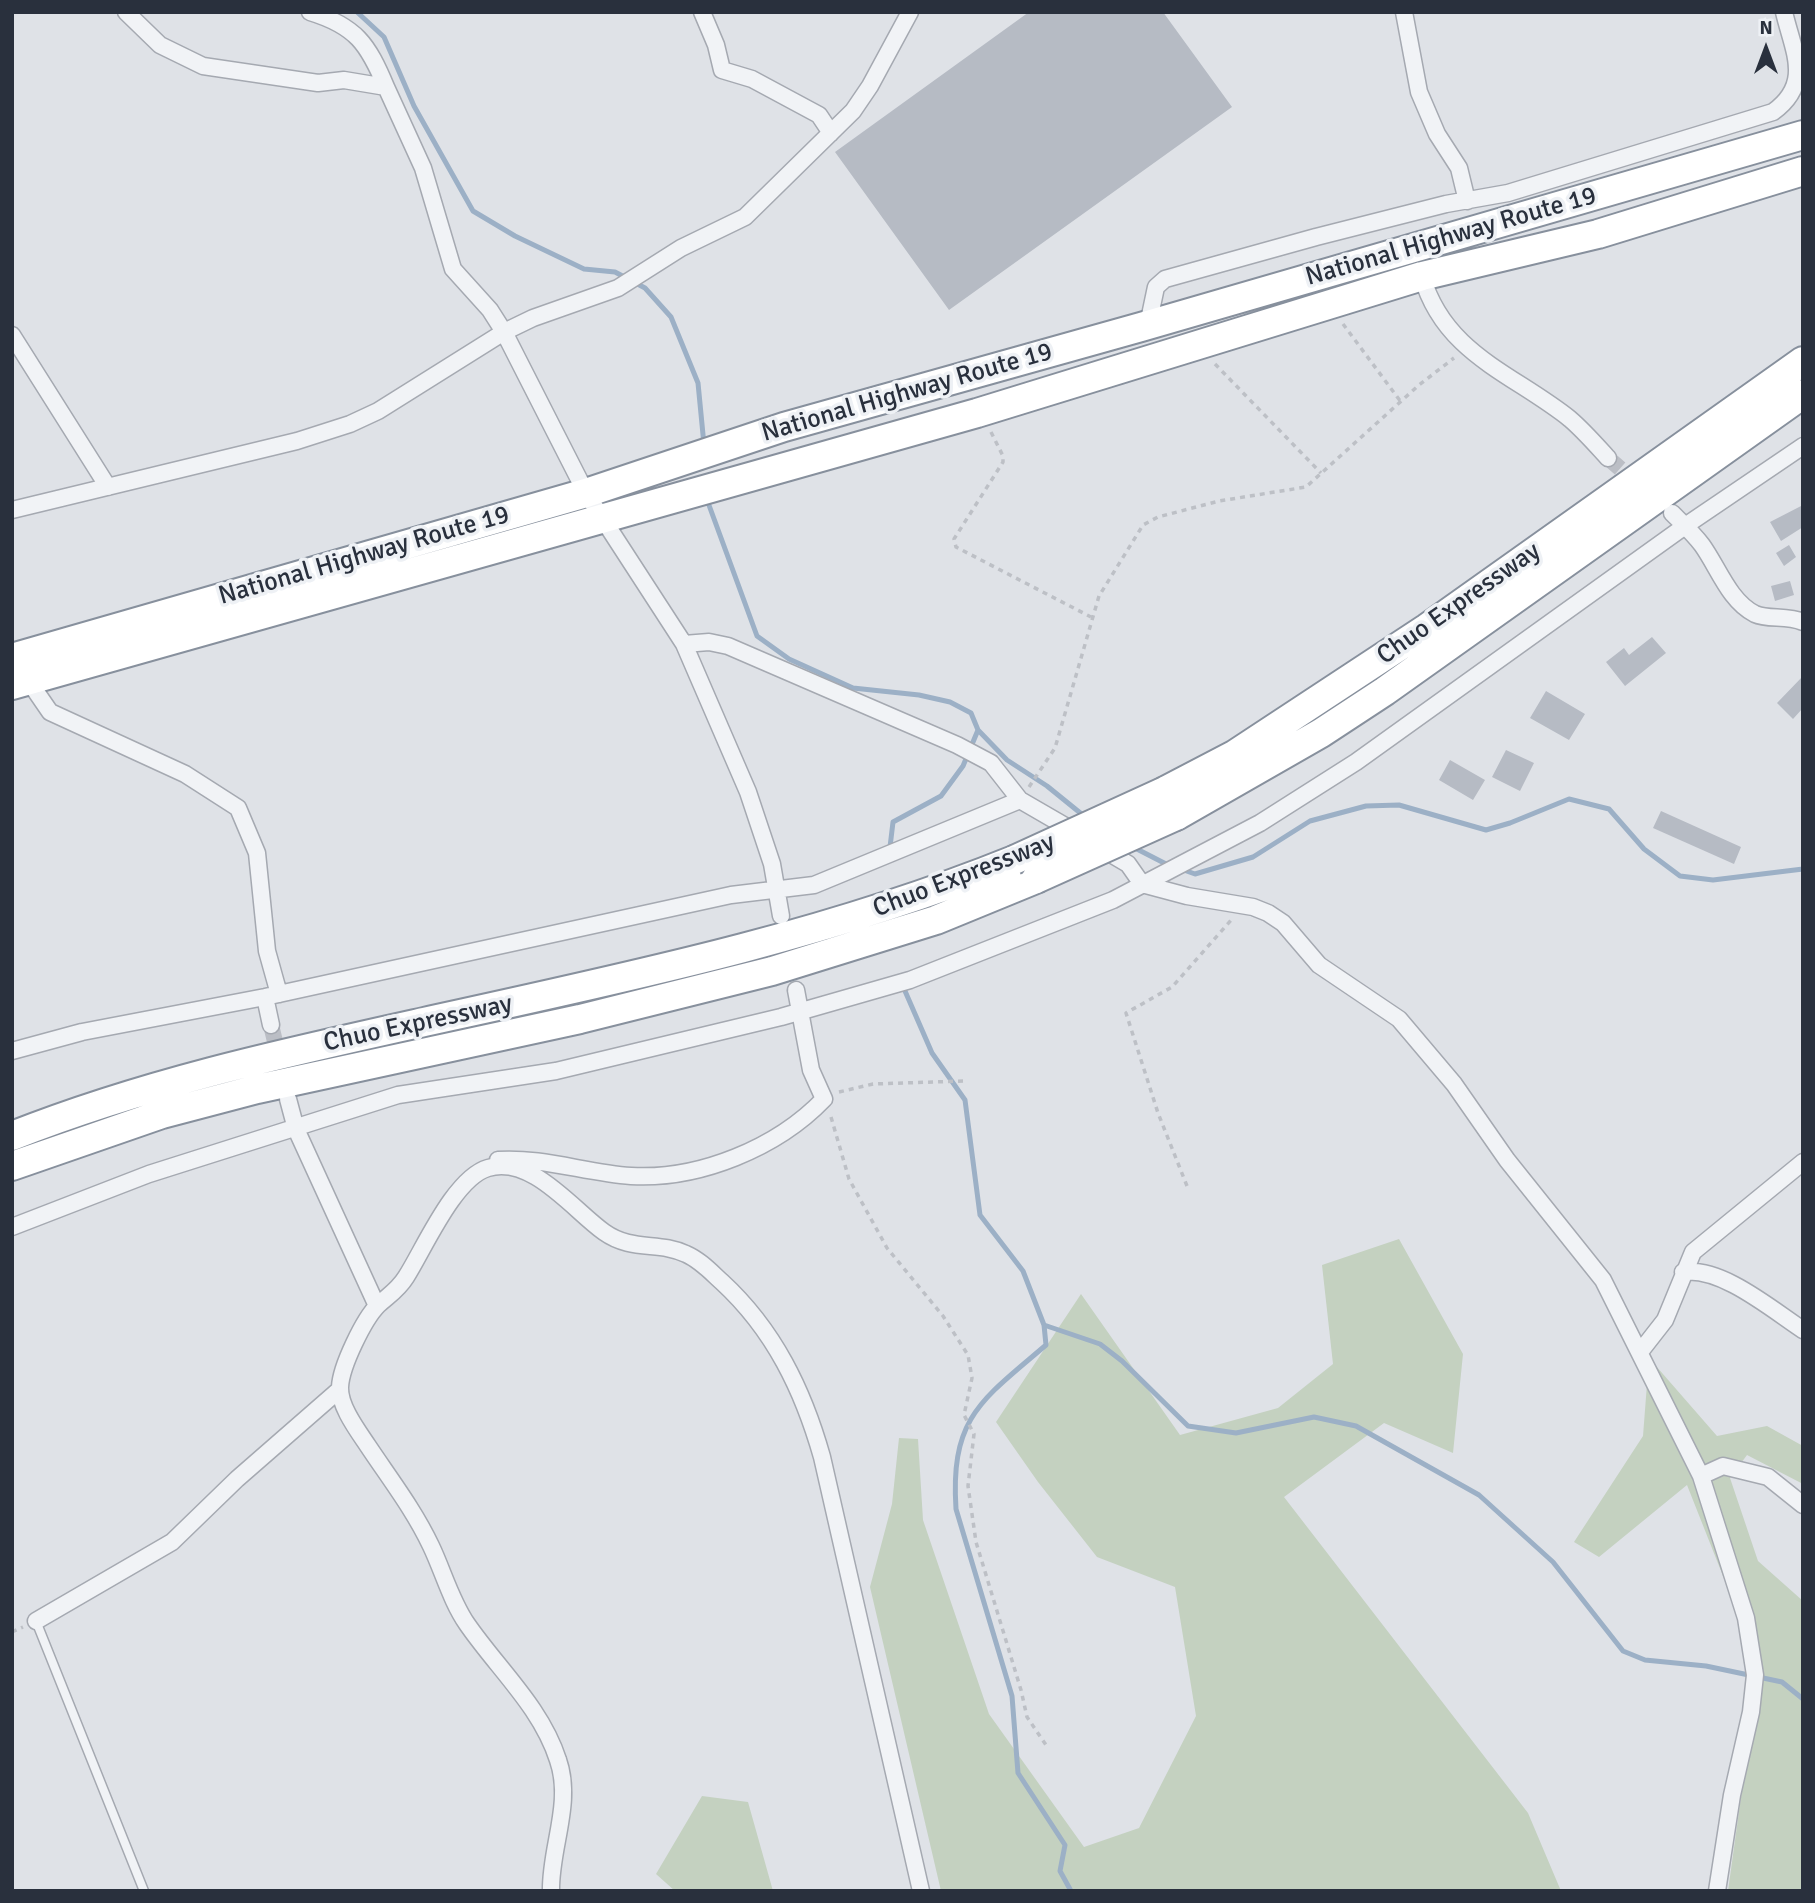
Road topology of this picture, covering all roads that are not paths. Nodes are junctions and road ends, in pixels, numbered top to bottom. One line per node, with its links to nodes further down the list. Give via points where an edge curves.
1 (126, 12): 7 (street, via 160,45 203,66 318,83 344,80)
2 (310, 12): 7 (street, via 346,27 362,40)
3 (702, 12): 8 (street, via 722,70 752,79 819,115)
4 (910, 12): 8 (street, via 863,98)
5 (1404, 12): 11 (street, via 1419,92 1437,134 1459,168)
6 (1784, 12): 11 (street, via 1797,56 1797,73 1790,96 1773,112 1508,193)
7 (386, 87): 14 (street, via 423,168 453,270)
8 (831, 132): 14 (street, via 745,217 618,288)
9 (1803, 135): 13 (highway, National Highway Route 19)
10 (1803, 171): 12 (highway, National Highway Route 19, via 1598,234)
11 (1467, 201): 13 (street, via 1165,279 1156,287)
12 (1422, 276): 19 (street, via 1437,311 1466,348 1569,419); 21 (highway, National Highway Route 19, via 732,483 688,494)
13 (1148, 325): 21 (highway, National Highway Route 19, via 679,460)
14 (504, 332): 20 (street, via 350,424); 21 (street)
15 (12, 335): 20 (street)
16 (1803, 361): 29 (highway, Chuo Expressway)
17 (1803, 394): 29 (highway, Chuo Expressway, via 1321,733)
18 (1803, 446): 24 (street)
19 (1608, 458)
20 (108, 487): 22 (street)
21 (593, 505): 26 (street); 27 (highway, National Highway Route 19)
22 (12, 510)
23 (1672, 513): 24 (street)
24 (1685, 526): 25 (street, via 1749,610); 30 (street, via 1356,762 1260,823)
25 (1803, 622)
26 (684, 644): 28 (street, via 728,646 957,746 991,763); 31 (street, via 748,792)
27 (18, 674): 34 (street, via 50,712 185,774 238,808 257,853)
28 (1023, 796): 30 (street, via 1128,863); 31 (street, via 814,885)
29 (1171, 803): 40 (highway, Chuo Expressway, bridge, via 915,899 763,944 251,1060 153,1086); 42 (highway, Chuo Expressway, bridge, via 1036,879 936,920 772,971 162,1114)
30 (1148, 881): 35 (street, via 1113,900 922,975); 48 (street, via 1187,897 1261,910 1283,923 1319,965 1399,1019 1588,1258)
31 (777, 891): 32 (street); 34 (street, via 731,895)
32 (781, 916)
33 (796, 990): 35 (street)
34 (272, 996): 36 (street); 37 (street, via 82,1031)
35 (799, 1011): 39 (street, via 556,1071 398,1095); 43 (street, via 811,1070 824,1099 762,1147 719,1165 633,1176 526,1158 497,1160)
36 (271, 1025)
37 (12, 1051)
38 (288, 1099): 39 (street)
39 (296, 1129): 44 (street, via 149,1174); 46 (street)
40 (12, 1136)
41 (1803, 1162): 45 (street, via 1693,1252)
42 (12, 1166)
43 (492, 1167): 46 (street, via 482,1170 455,1196 397,1292); 55 (street, via 537,1178 614,1239 682,1252 698,1261 743,1301 782,1354 821,1457)
44 (12, 1227)
45 (1683, 1272): 47 (street, via 1706,1272); 48 (street, via 1665,1320)
46 (377, 1306): 49 (street, via 349,1354)
47 (1803, 1330)
48 (1640, 1352): 50 (street)
49 (339, 1390): 52 (street, via 172,1542); 54 (street, via 366,1443 417,1518 464,1619 546,1729 560,1763 562,1783)
50 (1701, 1475): 51 (street, via 1723,1466 1768,1477); 56 (street, via 1746,1618 1755,1675)
51 (1803, 1505)
52 (36, 1621): 53 (lane)
53 (144, 1891)
54 (551, 1891)
55 (921, 1891)
56 (1717, 1891)

